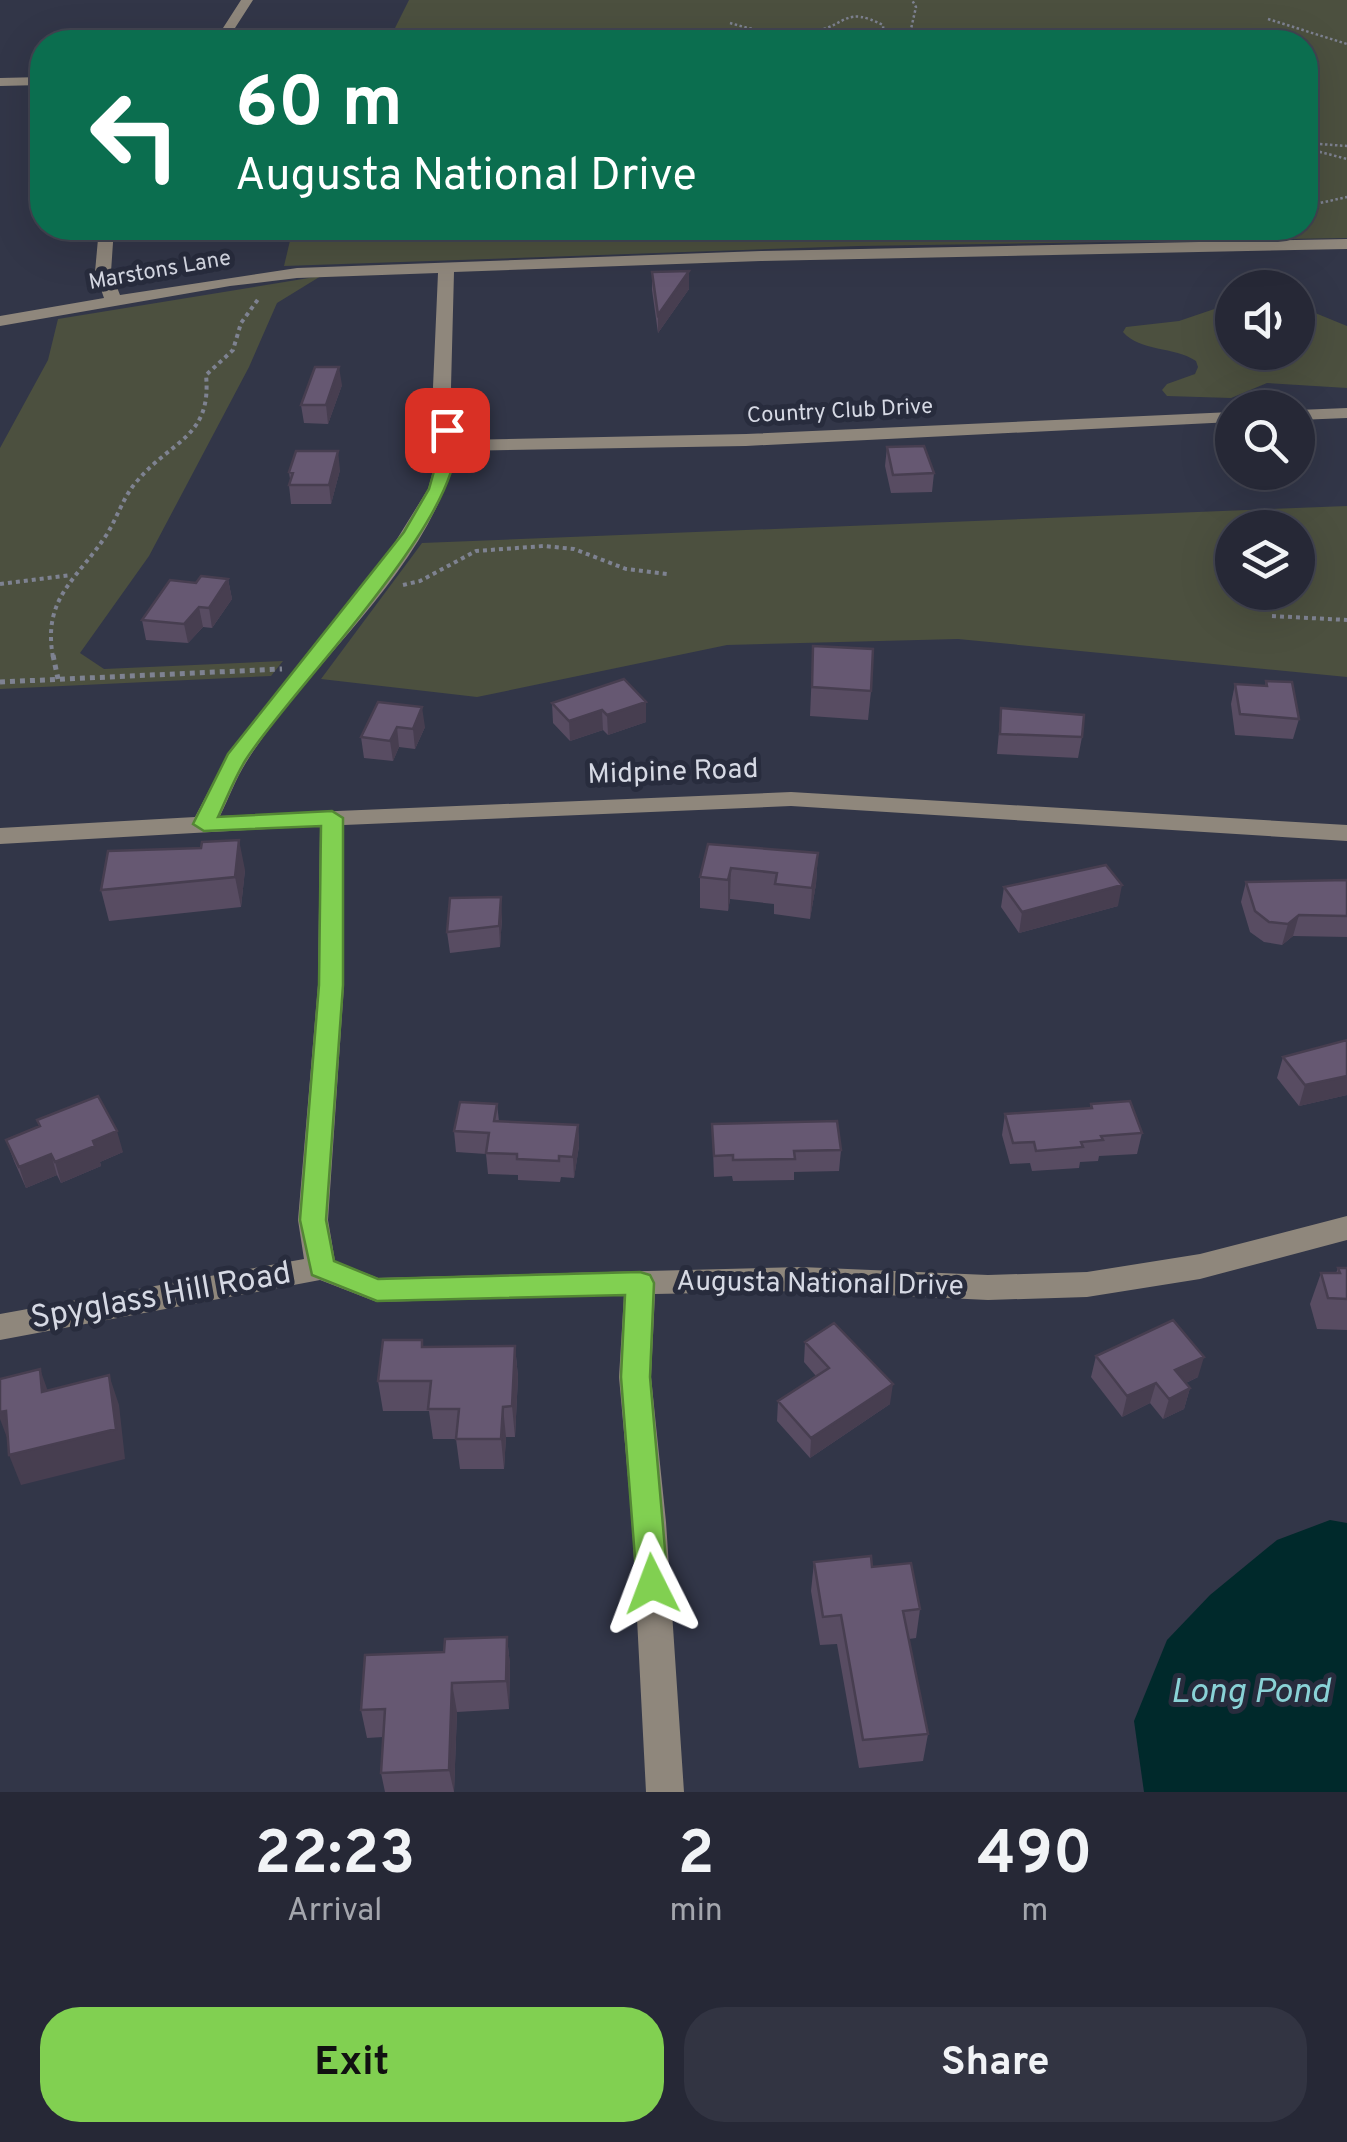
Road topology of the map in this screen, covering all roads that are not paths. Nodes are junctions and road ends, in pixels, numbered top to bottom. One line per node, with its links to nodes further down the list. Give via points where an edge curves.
1 (247, 0): 2 (street)
2 (228, 30)
3 (30, 81): 4 (street)
4 (0, 82)
5 (105, 240): 8 (street, via 103,272)
6 (1347, 244): 7 (street, Marstons Lane)
7 (446, 268): 8 (street, Marstons Lane, via 297,274); 13 (street, via 442,387)
8 (114, 301): 9 (street, Marstons Lane)
9 (0, 321)
10 (1347, 413): 11 (street)
11 (1315, 414)
12 (1215, 419): 13 (street, Country Club Drive)
13 (449, 446): 15 (street, via 438,489 412,534 236,759)
14 (332, 818): 15 (street, Midpine Road); 16 (street, Midpine Road, via 791,799); 19 (street, via 331,985 313,1220)
15 (204, 824): 17 (street, Midpine Road)
16 (1347, 833)
17 (0, 836)
18 (1347, 1228): 20 (street, Augusta National Drive, via 1208,1263 1053,1288 818,1279)
19 (322, 1268): 20 (street, Augusta National Drive, via 377,1290); 21 (street, Spyglass Hill Road)
20 (640, 1283): 22 (street, via 636,1377)
21 (0, 1326)
22 (665, 1792)

